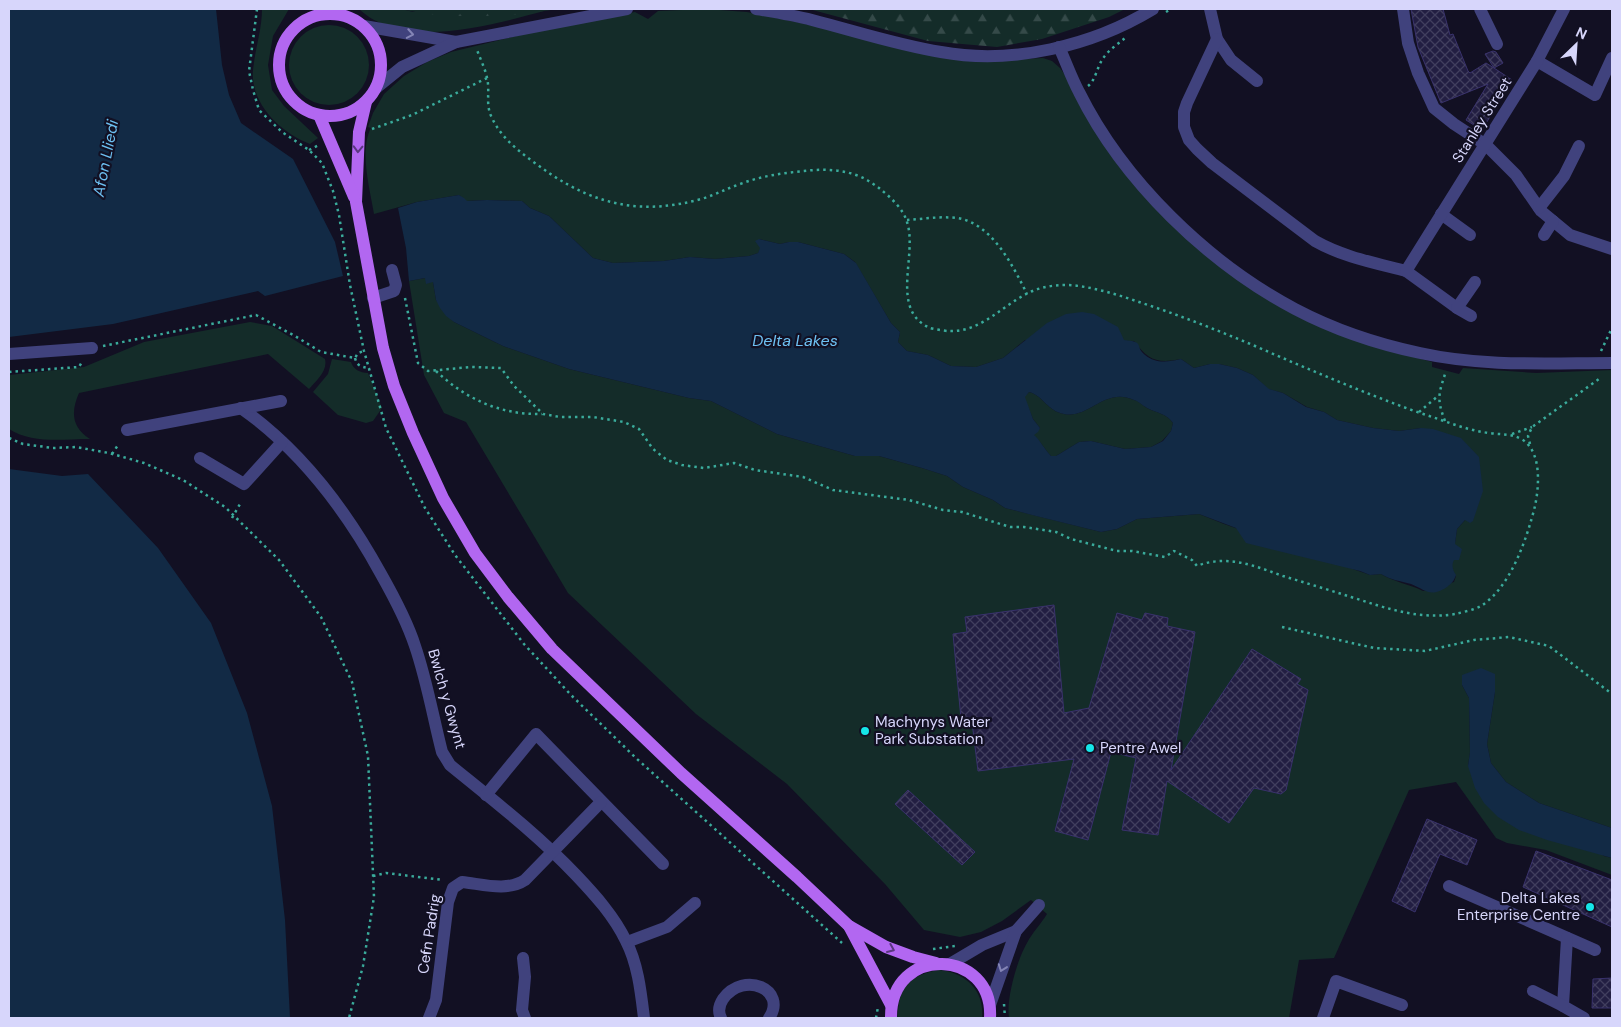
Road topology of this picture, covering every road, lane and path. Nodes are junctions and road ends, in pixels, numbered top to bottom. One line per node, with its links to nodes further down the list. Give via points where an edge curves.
1 (257, 9): 51 (path, via 249,71 253,90 259,110 322,164 333,192 364,351)
2 (303, 9): 12 (main road)
3 (627, 9): 15 (street)
4 (756, 9): 19 (street, via 943,53 998,56)
5 (1171, 9): 10 (path)
6 (1210, 9): 16 (street)
7 (1403, 9): 29 (street, via 1408,43 1434,108)
8 (1480, 9): 18 (street)
9 (1564, 9): 21 (street, Stanley Street)
10 (1159, 11): 19 (street, via 1107,33)
11 (347, 13): 12 (main road, via 317,15); 13 (main road)
12 (301, 22): 27 (main road, via 281,49 282,83 291,97)
13 (364, 26): 17 (street, one-way to 17); 24 (main road, via 381,55 381,72)
14 (1126, 38): 25 (path, via 1104,56 1091,84)
15 (475, 39): 17 (street); 22 (path)
16 (1217, 39): 23 (street, via 1231,60); 40 (street, via 1184,112 1184,127 1190,140 1212,163 1322,245 1347,256)
17 (456, 42): 24 (street, via 402,67)
18 (1497, 44)
19 (1059, 47): 25 (street)
20 (1612, 58): 21 (street, via 1595,95)
21 (1537, 61): 29 (street, Stanley Street)
22 (487, 78): 28 (path); 34 (path, via 488,109 494,124 509,142 558,179 616,205 647,208 678,204 767,177 835,170 869,180 888,195)
23 (1257, 81)
24 (376, 88): 26 (main road)
25 (1079, 93): 50 (street, via 1115,151 1161,207 1184,230 1242,276 1295,309 1328,324 1420,353)
26 (366, 102): 27 (main road, via 336,116); 31 (main road, one-way to 31, via 359,132)
27 (319, 115): 31 (main road)
28 (412, 115)
29 (1486, 145): 32 (street, via 1516,175); 33 (street, Stanley Street)
30 (1579, 146): 32 (street, via 1564,176)
31 (356, 202): 44 (main road)
32 (1539, 208): 35 (street)
33 (1441, 214): 36 (street); 40 (street, Stanley Street)
34 (907, 220): 43 (path, via 959,218 975,225 990,236); 43 (path, via 910,309 931,329 965,331)
35 (1553, 221): 37 (street); 38 (street, via 1570,235)
36 (1470, 235)
37 (1544, 235)
38 (1612, 249)
39 (392, 270): 42 (street, via 396,285)
40 (1406, 271): 45 (street)
41 (1475, 282): 45 (street)
42 (394, 291): 44 (street); 55 (path, via 404,293 418,363 428,371)
43 (1028, 294): 61 (path, via 1055,285 1115,294 1215,328)
44 (373, 298): 86 (main road, via 391,376 413,433 443,498 508,597 552,649 613,709)
45 (1457, 308): 46 (street)
46 (1471, 316)
47 (1612, 328): 52 (path)
48 (92, 348): 49 (street); 51 (path, via 256,315 321,352); 56 (path, via 79,367)
49 (9, 354)
50 (1448, 357): 52 (street, via 1479,362); 58 (path)
51 (354, 358): 54 (path, via 360,367)
52 (1598, 363): 53 (street)
53 (1612, 363)
54 (370, 368)
55 (436, 370): 62 (path, via 467,395 498,410); 62 (path, via 501,368 514,386)
56 (9, 372)
57 (1599, 379): 64 (path)
58 (1438, 396): 61 (path); 63 (path)
59 (281, 401): 60 (street)
60 (241, 408): 65 (street); 68 (street, Bwlch y Gwynt)
61 (1419, 412): 63 (path)
62 (543, 414): 70 (path, via 624,422 639,429 653,449 667,460 687,467 734,463 803,478 833,490 909,500 1010,527 1056,532 1116,550 1165,557 1174,551 1198,566 1210,561 1231,560 1406,614 1438,616 1462,613 1480,606 1509,574 1528,534 1538,491 1536,458)
63 (1445, 421): 66 (path, via 1489,433)
64 (1532, 427): 66 (path); 70 (path, via 1528,436)
65 (127, 430)
66 (1511, 434): 70 (path)
67 (9, 438): 71 (path, via 23,444 76,447)
68 (282, 442): 72 (street, via 244,484); 77 (street, Bwlch y Gwynt, via 314,474 341,508 369,552 415,646 442,752 450,765)
69 (118, 445): 71 (path)
70 (1530, 446)
71 (112, 454): 74 (path, via 144,463 183,480 226,508)
72 (200, 458)
73 (240, 504): 74 (path)
74 (233, 517): 81 (path, via 279,560 321,617 352,682 368,756)
75 (1282, 627): 76 (path, via 1374,648 1425,650 1509,637 1550,646)
76 (1612, 694)
77 (486, 795): 78 (street, via 536,734); 79 (street, Bwlch y Gwynt)
78 (601, 802): 79 (street, Cefn Padrig); 80 (street)
79 (552, 851): 89 (street, Bwlch y Gwynt, via 588,887); 100 (street, Cefn Padrig, via 518,884 510,887 462,882 453,888 448,902 436,1000)
80 (663, 864)
81 (373, 876): 82 (path, via 386,873); 99 (path, via 374,896 364,966)
82 (445, 880)
83 (1449, 886): 88 (street)
84 (695, 903): 89 (street, via 667,927)
85 (1039, 905): 87 (street)
86 (849, 926): 92 (main road, one-way to 92, via 886,948); 97 (main road)
87 (1016, 931): 93 (street, via 982,945); 98 (street, one-way to 98)
88 (1567, 938): 90 (street); 96 (street)
89 (627, 942): 102 (street, Bwlch y Gwynt, via 638,974)
90 (1595, 950)
91 (523, 958): 101 (street, via 522,1010)
92 (936, 963): 93 (main road); 97 (main road, via 922,966 901,983 894,994)
93 (950, 964): 98 (main road, via 963,968 982,984)
94 (1533, 991): 96 (street)
95 (1402, 1005): 105 (street, via 1336,981)
96 (1563, 1006): 106 (street)
97 (891, 1015)
98 (991, 1015)
99 (350, 1018)
100 (429, 1018)
101 (525, 1018)
102 (644, 1018)
103 (721, 1018): 104 (street, via 719,1009 722,1002 733,989 748,984 764,989 772,996 773,1010)
104 (769, 1018)
105 (1323, 1018)
106 (1584, 1018)

